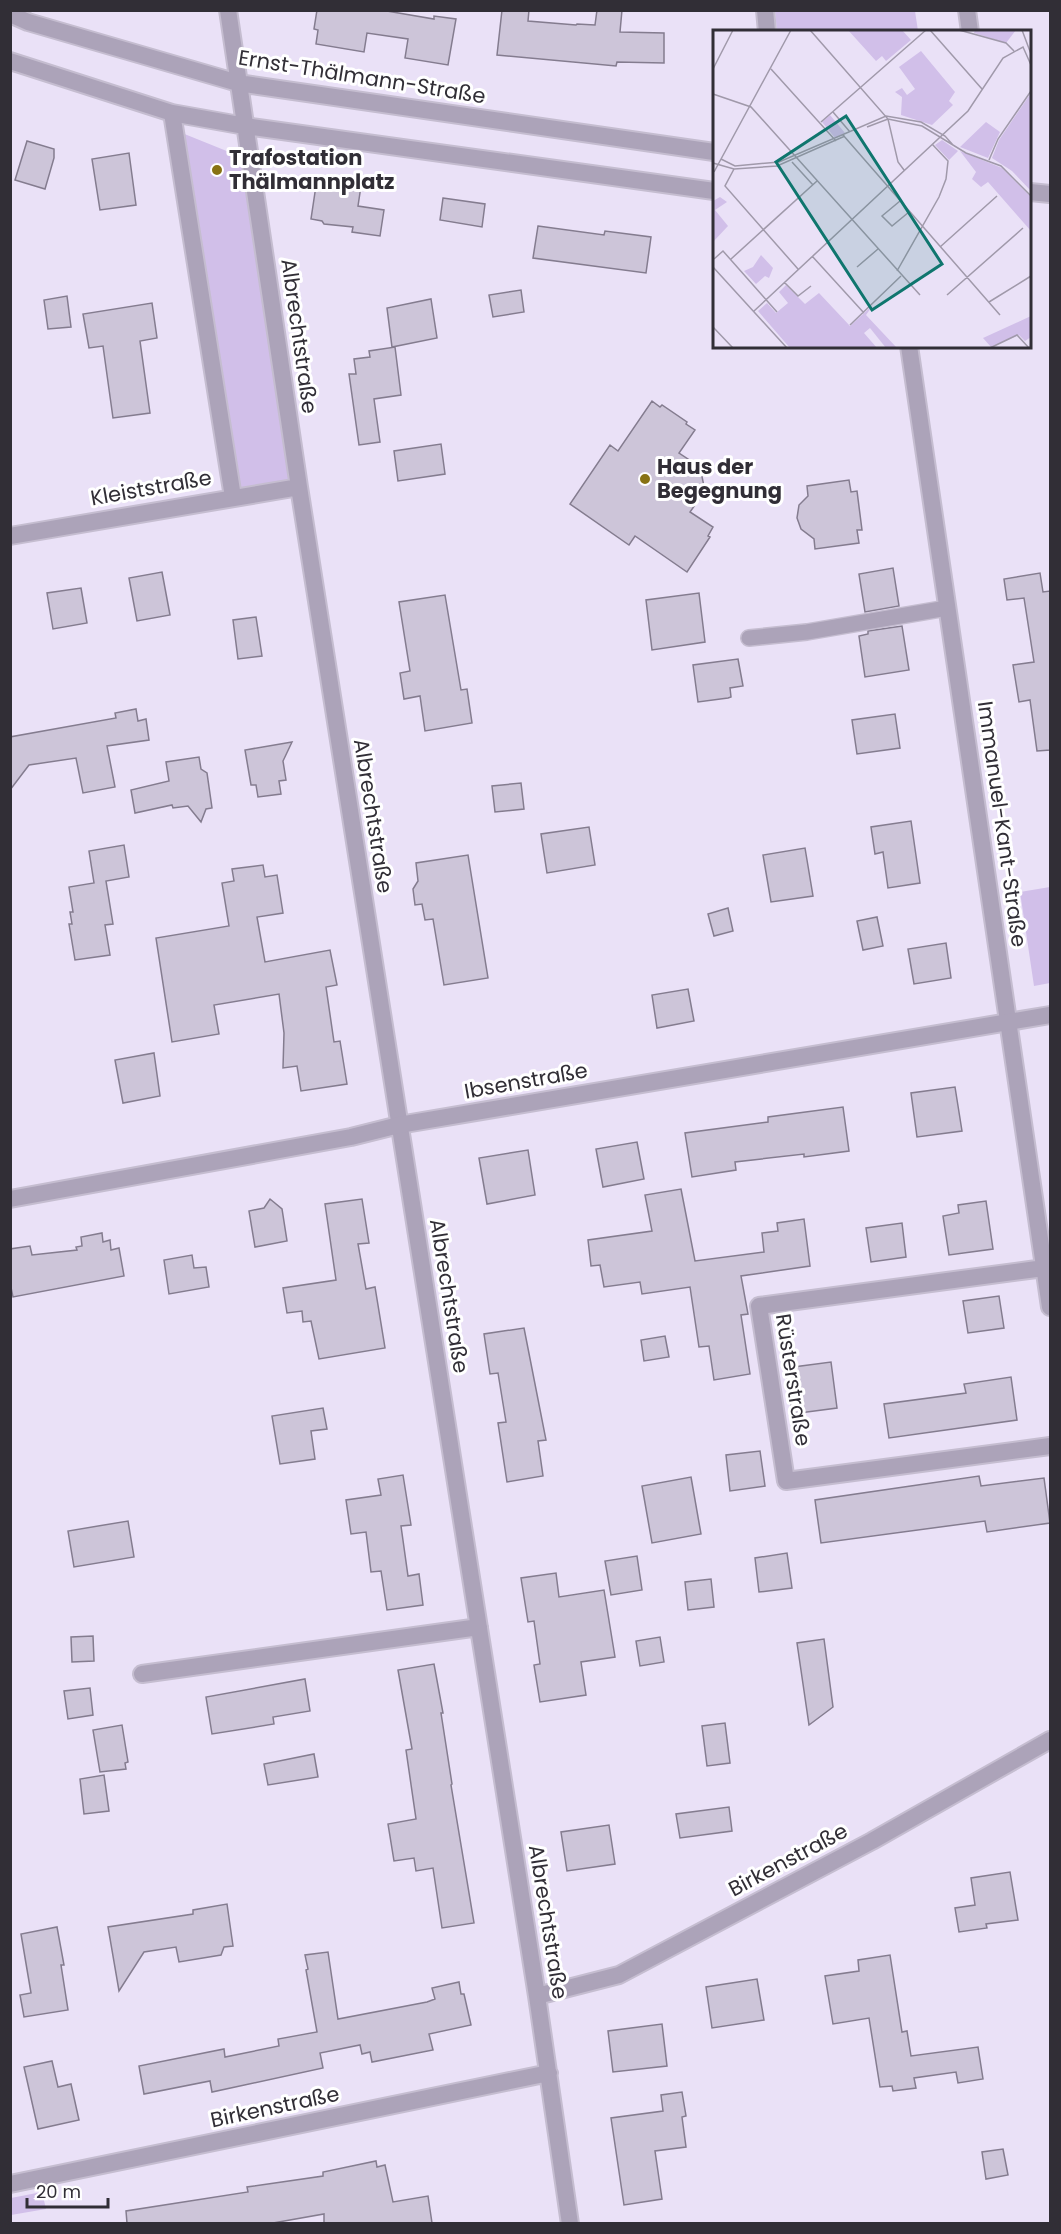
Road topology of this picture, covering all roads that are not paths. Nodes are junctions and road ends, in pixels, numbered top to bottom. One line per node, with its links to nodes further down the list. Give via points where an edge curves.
1 (228, 10): 8 (street, Albrechtstraße)
2 (765, 10): 5 (street)
3 (967, 10): 6 (street)
4 (10, 14): 8 (street, Ernst-Thälmann-Straße)
5 (767, 30)
6 (970, 30)
7 (10, 61): 9 (street)
8 (238, 83): 10 (street, Albrechtstraße); 11 (street, Ernst-Thälmann-Straße)
9 (172, 113): 10 (street); 17 (street)
10 (245, 126): 12 (street); 16 (street, Albrechtstraße)
11 (713, 152)
12 (713, 191)
13 (1031, 192): 14 (street)
14 (1050, 194)
15 (909, 348): 19 (street, Immanuel-Kant-Straße)
16 (299, 487): 17 (street, Kleiststraße); 23 (street, Albrechtstraße)
17 (233, 496): 18 (street, Kleiststraße)
18 (10, 536)
19 (947, 608): 20 (lane); 22 (street, Immanuel-Kant-Straße)
20 (749, 638)
21 (1050, 1015): 22 (street, Ibsenstraße)
22 (1008, 1023): 23 (street, Ibsenstraße); 25 (street, Immanuel-Kant-Straße)
23 (399, 1125): 24 (street, Ibsenstraße); 28 (street, Albrechtstraße)
24 (10, 1199)
25 (1044, 1268): 26 (street, Immanuel-Kant-Straße); 27 (street, Rüsterstraße, via 759,1306 786,1481)
26 (1050, 1307)
27 (1050, 1446)
28 (480, 1627): 29 (street); 31 (street, Albrechtstraße)
29 (142, 1674)
30 (1050, 1740): 31 (street, Birkenstraße, via 872,1841 619,1975)
31 (537, 1996): 32 (street, Albrechtstraße)
32 (549, 2073): 33 (street, Birkenstraße); 34 (street, Albrechtstraße)
33 (10, 2184)
34 (570, 2223)

